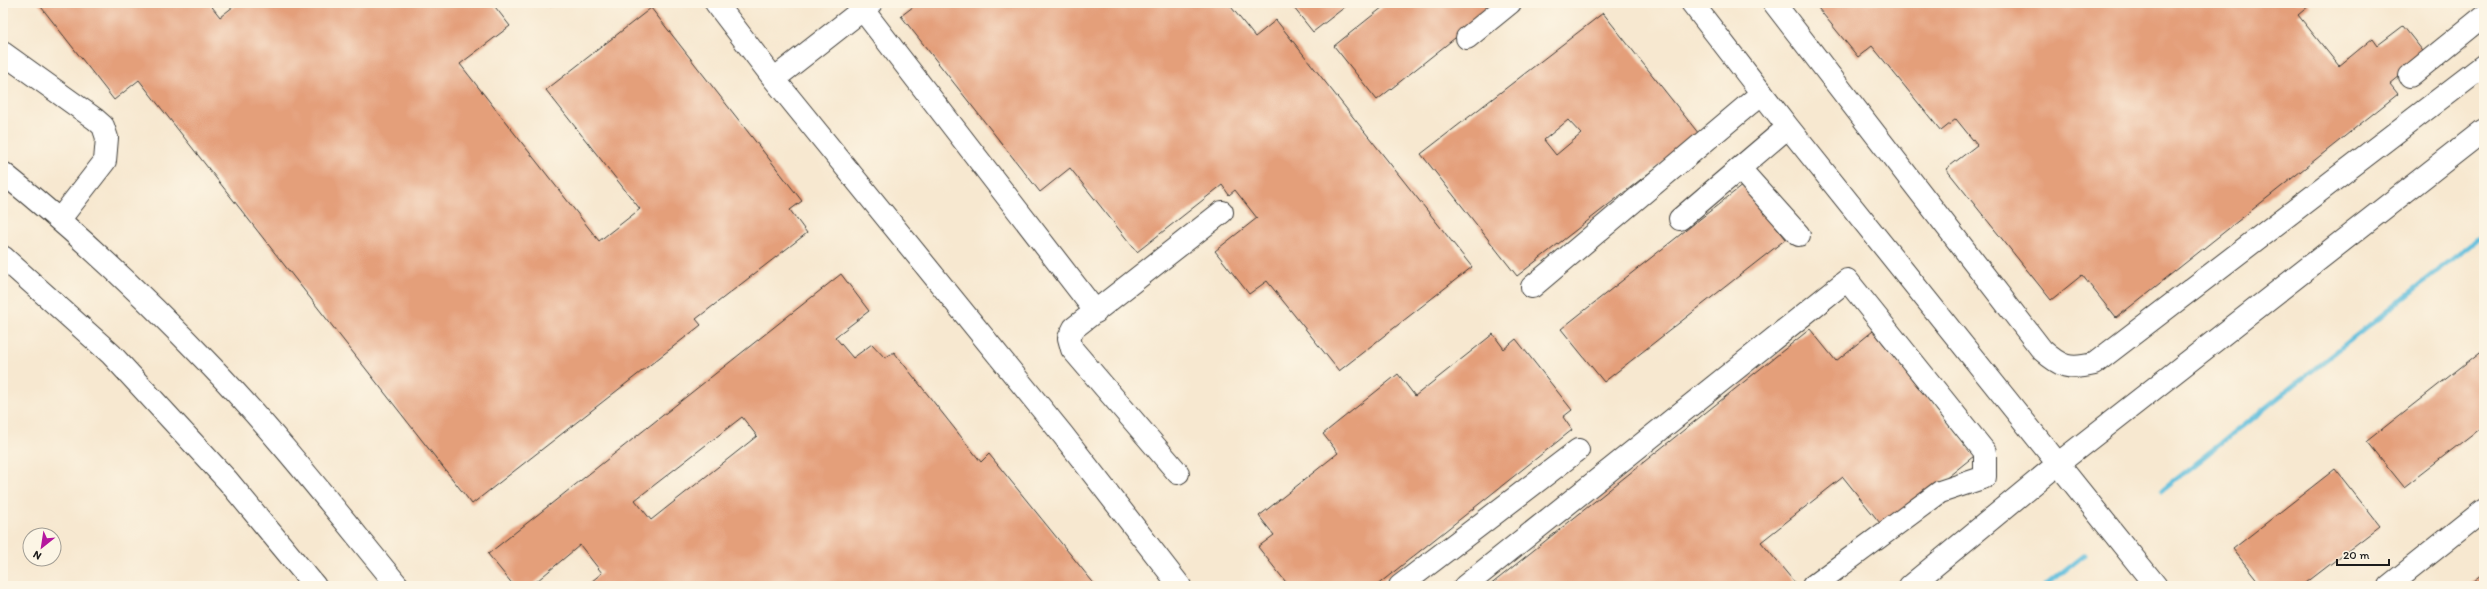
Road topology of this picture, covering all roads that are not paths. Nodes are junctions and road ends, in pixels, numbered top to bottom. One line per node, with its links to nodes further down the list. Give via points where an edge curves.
1 (716, 3): 11 (street)
2 (1510, 3): 7 (street)
3 (1692, 3): 12 (street)
4 (1774, 3): 9 (street, via 2042,350 2065,367 2077,368 2094,364)
5 (867, 6): 11 (street); 23 (street)
6 (2484, 16): 10 (street)
7 (1467, 38)
8 (3, 53): 18 (street, via 103,126 107,138 105,160)
9 (2484, 65)
10 (2410, 76)
11 (774, 79): 30 (street, via 1063,435)
12 (1762, 93): 13 (street); 22 (street)
13 (1788, 127): 15 (street); 25 (street)
14 (2484, 130): 25 (street)
15 (1740, 169): 19 (street); 20 (street)
16 (3, 173): 18 (street)
17 (1222, 212): 23 (street)
18 (60, 219): 29 (street, via 212,367 320,490)
19 (1680, 219)
20 (1799, 235)
21 (3, 257): 28 (street, via 111,354 228,481)
22 (1532, 287)
23 (1096, 312): 26 (street, via 1074,328 1068,338 1072,349)
24 (1578, 450): 31 (street)
25 (2059, 463): 34 (street); 35 (street)
26 (1178, 473)
27 (2484, 510): 36 (street)
28 (315, 586)
29 (398, 586)
30 (1180, 586)
31 (1400, 586)
32 (1465, 586): 33 (street, via 1847,280 1985,452 1985,477 1940,492)
33 (1813, 586)
34 (1910, 586)
35 (2156, 586)
36 (2389, 586)

